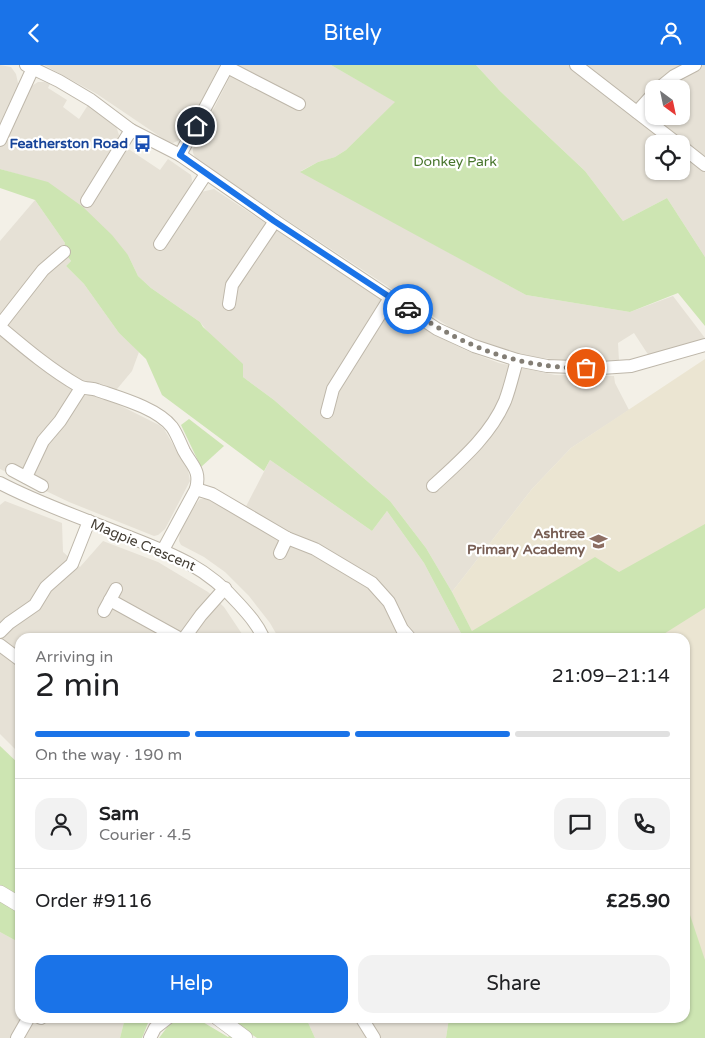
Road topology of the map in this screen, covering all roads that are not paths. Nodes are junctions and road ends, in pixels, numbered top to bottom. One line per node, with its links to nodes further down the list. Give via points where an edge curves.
1 (576, 65): 8 (street)
2 (695, 65): 5 (street)
3 (29, 66): 9 (street, via 91,100); 11 (street)
4 (227, 66): 7 (street); 13 (street)
5 (669, 80)
6 (645, 103): 8 (street)
7 (299, 104)
8 (637, 112): 10 (street)
9 (131, 130): 13 (street); 16 (street)
10 (666, 135)
11 (0, 140)
12 (690, 153): 14 (street)
13 (180, 155): 15 (street)
14 (705, 165)
15 (206, 175): 17 (street); 18 (street)
16 (86, 201)
17 (274, 221): 20 (street); 21 (street, via 232,285)
18 (160, 244)
19 (64, 252): 22 (street, via 43,271)
20 (390, 298): 24 (street, via 455,338); 26 (street, via 333,389)
21 (229, 304)
22 (0, 326): 25 (street, via 38,359)
23 (705, 345): 24 (street, via 631,366 572,368)
24 (517, 360): 31 (street, via 506,398 490,427)
25 (81, 388): 28 (street, via 43,441); 32 (street, via 92,388 117,397 166,421 196,469)
26 (326, 412)
27 (12, 470): 28 (street)
28 (26, 477): 30 (street)
29 (0, 483): 33 (street, Magpie Crescent)
30 (42, 486)
31 (433, 486)
32 (196, 489): 34 (street, via 217,496); 35 (street)
33 (89, 521): 35 (street, Magpie Crescent); 39 (street, via 72,564 46,587 35,605)
34 (287, 538): 36 (street); 43 (street, via 315,549 372,583 389,602)
35 (163, 551): 37 (street, Magpie Crescent, via 198,568)
36 (280, 553)
37 (225, 588): 41 (street); 42 (street, Magpie Crescent)
38 (110, 600): 40 (street)
39 (0, 632)
40 (170, 633)
41 (188, 633)
42 (261, 633)
43 (406, 633)
44 (0, 645): 45 (street)
45 (15, 656)
46 (0, 893): 47 (street)
47 (15, 902)
48 (31, 1023): 51 (street)
49 (225, 1023): 52 (street)
50 (365, 1023): 53 (street)
51 (17, 1038)
52 (245, 1038)
53 (374, 1038)

